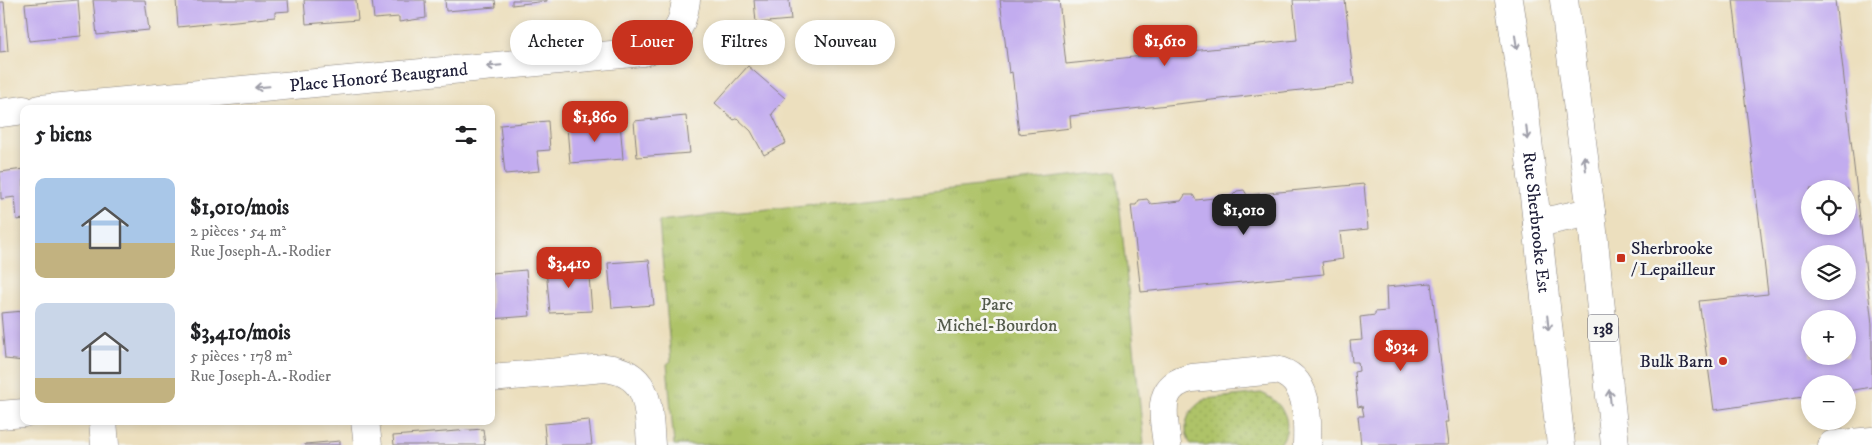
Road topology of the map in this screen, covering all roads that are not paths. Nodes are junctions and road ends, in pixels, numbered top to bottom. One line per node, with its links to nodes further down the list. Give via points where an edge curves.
1 (686, 0): 4 (street, Place Honoré Beaugrand, one-way to 4, via 683,18 675,35 660,46 643,52)
2 (1509, 0): 9 (street, Rue Sherbrooke Est, one-way to 9)
3 (1564, 0): 8 (street, 138, one-way to 3)
4 (233, 99): 5 (street, Place Honoré Beaugrand)
5 (117, 105)
6 (20, 110): 7 (street)
7 (0, 113)
8 (1591, 212): 9 (street); 22 (street, 138, one-way to 8)
9 (1537, 223): 21 (street, Rue Sherbrooke Est, one-way to 21)
10 (495, 378): 18 (street, via 606,368 620,370 634,377 643,390 648,404)
11 (20, 413): 12 (street)
12 (0, 415)
13 (103, 425): 16 (street)
14 (366, 425): 17 (street)
15 (1872, 441): 23 (street)
16 (105, 445)
17 (368, 445)
18 (651, 445)
19 (1167, 445): 20 (street, via 1165,397 1181,380 1275,370 1286,372 1301,388)
20 (1307, 445)
21 (1561, 445)
22 (1615, 445)
23 (1832, 445)

